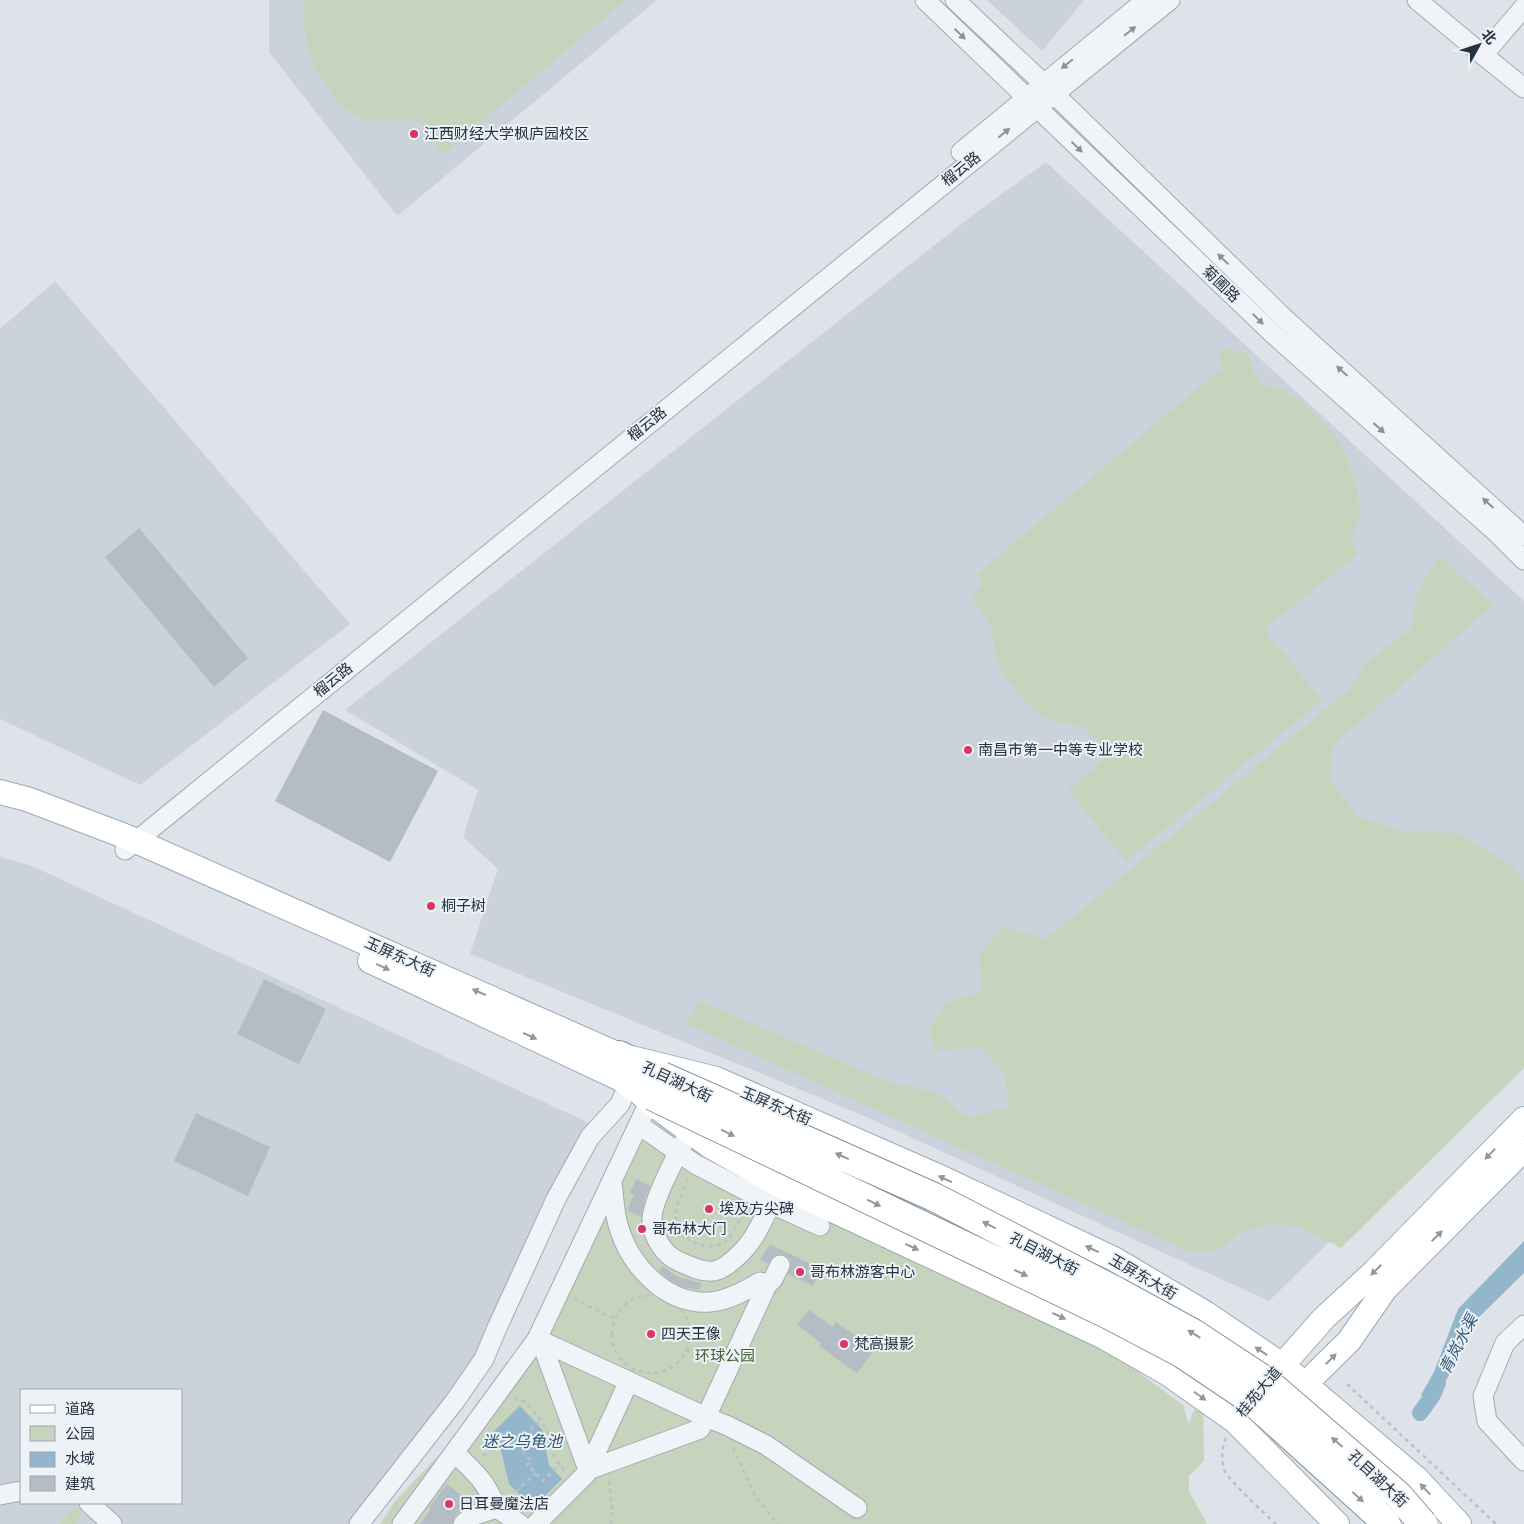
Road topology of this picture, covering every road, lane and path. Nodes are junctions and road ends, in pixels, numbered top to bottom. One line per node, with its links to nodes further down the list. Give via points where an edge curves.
1 (925, 0): 10 (street, 菊圃路, one-way to 10)
2 (955, 0): 8 (street, 菊圃路)
3 (1146, 0): 8 (street, 榴云路, one-way to 8)
4 (1170, 0): 8 (street, 榴云路, one-way to 4)
5 (1418, 0): 7 (street)
6 (1524, 7): 7 (street)
7 (1483, 55): 9 (street)
8 (1049, 88): 10 (street, 榴云路); 11 (street, 菊圃路, one-way to 8, via 1285,319)
9 (1524, 88)
10 (1031, 103): 12 (street, 菊圃路, one-way to 12, via 1272,333); 15 (street, 榴云路)
11 (1524, 536)
12 (1524, 560)
13 (0, 792): 15 (main road, 玉屏东大街, via 27,799)
14 (0, 805): 15 (main road, 玉屏东大街)
15 (126, 843): 16 (main road, 玉屏东大街, one-way to 15); 17 (main road, 玉屏东大街, one-way to 17)
16 (619, 1055): 18 (highway, 孔目湖大街); 36 (main road, 玉屏东大街, one-way to 16, via 1114,1259 942,1178 716,1080)
17 (629, 1083): 18 (highway, 孔目湖大街); 60 (street, via 620,1104 590,1137 556,1199 484,1359)
18 (655, 1091): 20 (street); 21 (main road); 69 (highway, 孔目湖大街, one-way to 69, bridge, via 1181,1353 1250,1400); 70 (highway, 孔目湖大街, one-way to 18, bridge, via 1398,1495 1266,1381 1193,1333 934,1197)
19 (1524, 1119): 36 (main road, 桂苑大道, one-way to 36)
20 (639, 1125): 23 (street); 25 (street)
21 (690, 1132): 23 (street); 26 (main road)
22 (1524, 1149): 39 (main road, 桂苑大道, one-way to 22, via 1350,1340 1385,1289)
23 (678, 1152): 26 (street, via 695,1164); 26 (street, via 654,1205 651,1220 654,1234 663,1249 694,1268 714,1271 728,1264 756,1234)
24 (688, 1179): 27 (path, via 675,1212 678,1226 694,1243 716,1246 727,1240)
25 (612, 1182): 30 (street, via 618,1227 629,1251 640,1269 671,1294 692,1302 712,1302 760,1282); 34 (street)
26 (774, 1194): 28 (street); 44 (main road, one-way to 44, via 1104,1337 1166,1373)
27 (744, 1206)
28 (820, 1226)
29 (780, 1265): 30 (street)
30 (767, 1285): 37 (street)
31 (572, 1298): 32 (path)
32 (615, 1319): 35 (path, via 612,1338 615,1348 626,1364 635,1369 655,1373 664,1370 674,1366); 35 (path, via 620,1309 634,1299 651,1295 669,1299 681,1309 689,1325)
33 (1524, 1325): 48 (street, via 1505,1343 1484,1396 1487,1421)
34 (539, 1340): 38 (street); 41 (street); 52 (street)
35 (686, 1350): 37 (path)
36 (1282, 1364): 39 (main road, 玉屏东大街); 44 (main road, 桂苑大道)
37 (728, 1370): 43 (street)
38 (629, 1381): 43 (street); 52 (street)
39 (1306, 1384): 44 (main road, 桂苑大道, via 1275,1412); 71 (main road, 玉屏东大街, one-way to 39, via 1417,1479)
40 (1347, 1384): 72 (path)
41 (499, 1392): 42 (path, via 525,1402); 47 (street)
42 (541, 1420): 45 (path); 50 (path)
43 (714, 1420): 49 (street, via 700,1429); 58 (street, via 766,1445); 66 (path, via 756,1498)
44 (1235, 1421): 67 (path, via 1222,1446 1224,1470); 68 (main road)
45 (519, 1441): 46 (path, via 510,1432); 51 (path, via 527,1448 523,1452 531,1461 527,1464)
46 (498, 1444)
47 (455, 1453): 57 (street, via 480,1477); 61 (street)
48 (1524, 1461)
49 (607, 1463): 52 (street); 65 (path)
50 (560, 1464): 51 (path, via 543,1481); 52 (path, via 565,1472)
51 (536, 1473): 54 (path)
52 (582, 1477): 64 (street)
53 (20, 1491): 55 (street)
54 (517, 1492)
55 (0, 1495)
56 (90, 1504): 59 (street)
57 (498, 1508): 62 (street, via 472,1516); 63 (street)
58 (857, 1508)
59 (112, 1524)
60 (359, 1524)
61 (402, 1524)
62 (463, 1524)
63 (520, 1524)
64 (536, 1524)
65 (611, 1524)
66 (778, 1524)
67 (1276, 1524)
68 (1337, 1524)
69 (1386, 1524)
70 (1423, 1524)
71 (1459, 1524)
72 (1496, 1524)

